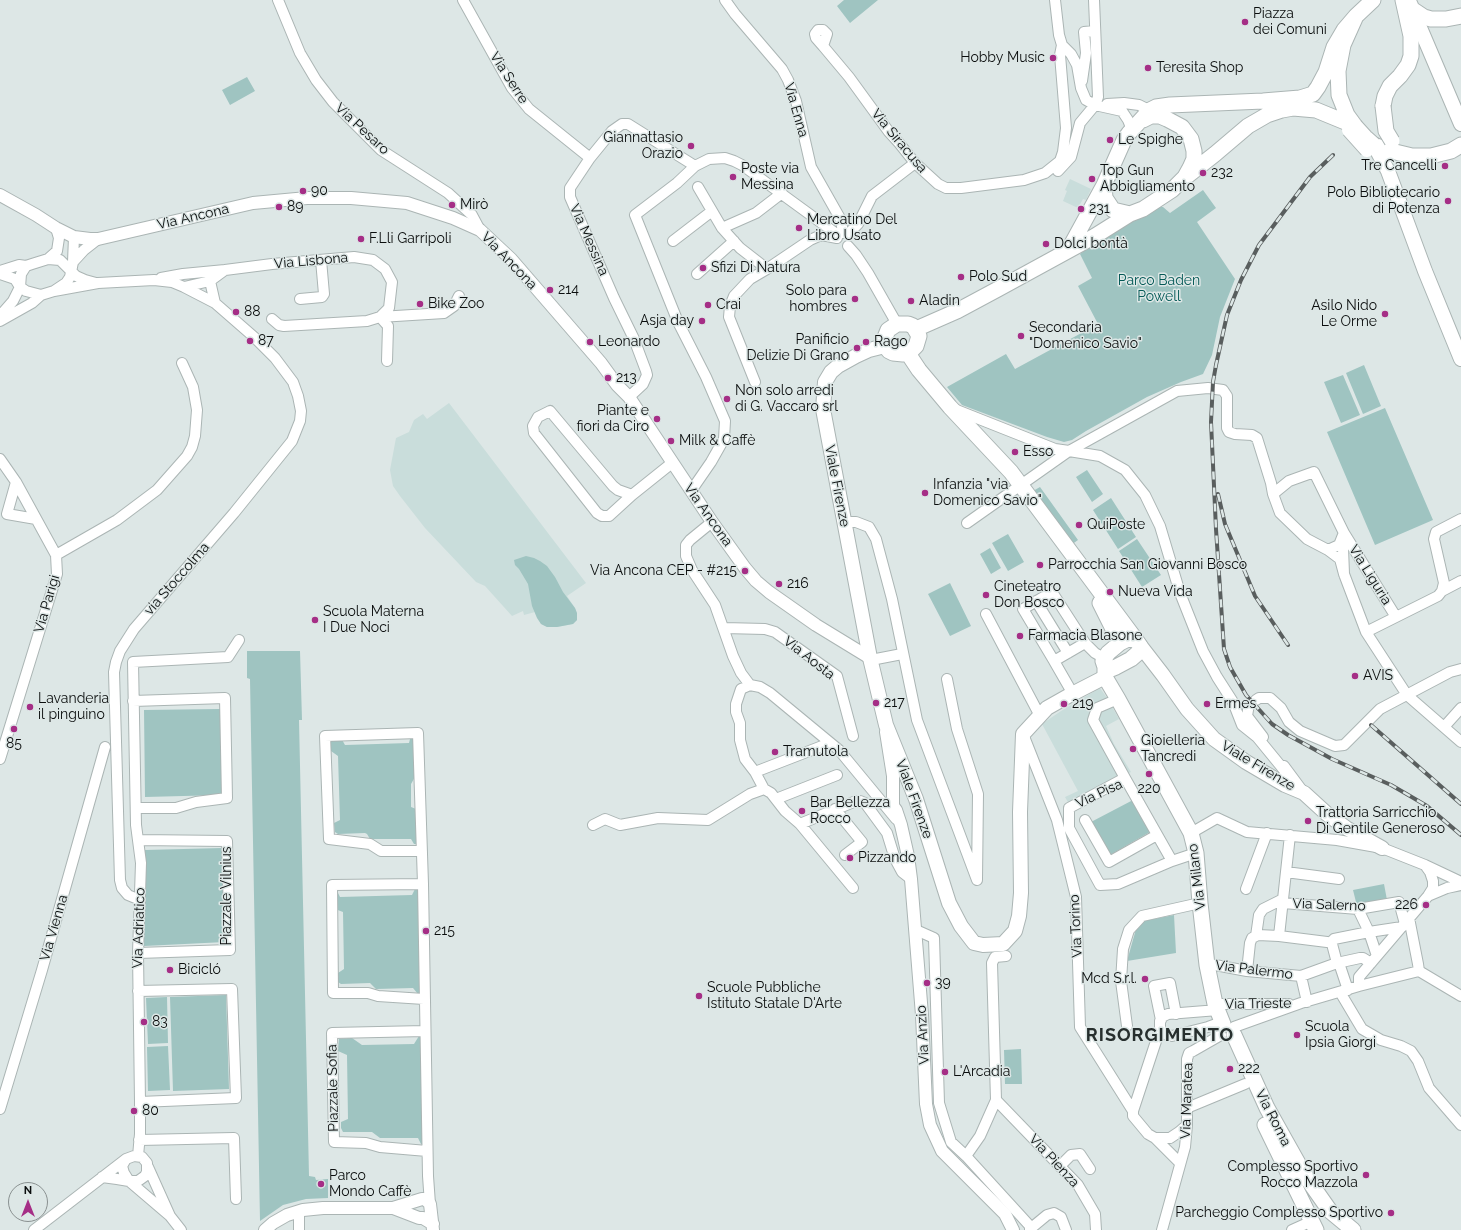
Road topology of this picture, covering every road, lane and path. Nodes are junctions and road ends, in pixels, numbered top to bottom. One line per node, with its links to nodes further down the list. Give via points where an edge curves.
1 (278, 0): 35 (street, Via Pesaro, via 300,53 333,102 381,150 448,193 472,215)
2 (463, 0): 22 (street, Via Serre, via 512,88 530,109)
3 (725, 0): 36 (street, Via Enna, via 782,69 788,80 796,102 811,166 841,220)
4 (1054, 0): 11 (street)
5 (1094, 0): 10 (street)
6 (1373, 0): 8 (main road)
7 (1408, 3): 9 (main road, via 1424,18 1446,19); 16 (main road); 21 (main road, bridge, via 1411,56 1408,66 1390,86 1383,106 1386,131)
8 (1356, 16): 15 (main road, via 1334,47 1326,72 1313,94 1263,102 1170,105 1156,107); 18 (main road, via 1343,45 1338,71 1339,95)
9 (1461, 16)
10 (1095, 31): 13 (street, via 1084,32 1086,54); 14 (street, via 1098,96)
11 (1062, 45): 13 (street, via 1077,65); 26 (street, Via Siracusa, via 1060,55 1066,128 1064,152 1060,161 1045,173)
12 (823, 46): 23 (street, Via Siracusa)
13 (1082, 88): 14 (street, via 1086,100)
14 (1095, 105): 15 (street, via 1139,105); 17 (street, via 1122,111); 26 (street, Via Siracusa, via 1080,122 1071,157 1064,166 1042,180)
15 (1155, 113): 17 (main road); 25 (main road, via 1182,127 1191,139 1194,159)
16 (1461, 124)
17 (1135, 126): 27 (main road, via 1124,140)
18 (1352, 128): 20 (main road, bridge, via 1365,137); 25 (main road, via 1322,112 1304,108 1282,110 1248,126)
19 (1461, 145): 21 (main road, via 1451,151 1431,156)
20 (1371, 148): 21 (main road); 70 (main road, via 1388,171)
21 (1403, 154)
22 (590, 158): 24 (street, Via Messina, via 618,126 628,124); 74 (street, Via Messina, via 570,188 570,197 646,371 643,384)
23 (915, 163): 26 (street, Via Siracusa, via 931,179 946,188); 36 (street, via 872,196 858,224)
24 (695, 166): 29 (street, via 709,159 734,160); 81 (street, via 635,215 678,322 725,421 724,439)
25 (1185, 178): 32 (main road, via 1143,209)
26 (1024, 180)
27 (1104, 185): 32 (main road, via 1105,198 1114,210); 41 (main road)
28 (698, 187): 31 (street)
29 (782, 194): 34 (street, via 756,213); 36 (street)
30 (0, 195): 33 (street, Via Ancona)
31 (712, 211): 34 (street); 40 (street)
32 (1130, 214): 41 (main road)
33 (56, 228): 37 (street, Via Ancona); 42 (street, via 59,238)
34 (722, 228): 39 (street)
35 (480, 230): 38 (street, Via Ancona, via 453,218 407,204 351,198 307,198 254,203); 74 (street, Via Ancona, via 511,259)
36 (841, 235): 47 (street, via 819,236 810,240); 66 (street, via 836,241 839,245 848,246 868,273)
37 (74, 237): 38 (street, Via Ancona); 42 (street); 46 (street)
38 (98, 239): 46 (street, via 84,250)
39 (734, 241): 47 (street); 51 (street)
40 (673, 242)
41 (1069, 249): 67 (main road, via 957,311)
42 (58, 251): 43 (street)
43 (48, 259): 45 (street); 46 (street, via 60,260)
44 (321, 260): 48 (street, Via Lisbona); 60 (street, via 324,294 322,297); 63 (street, Via Lisbona, via 354,257 373,260 385,269 392,282 389,308)
45 (26, 266): 49 (street, via 19,265); 55 (street, via 21,274)
46 (72, 266): 54 (street, via 76,276); 57 (street, via 66,283)
47 (767, 269): 73 (street, via 750,279 734,296 730,306 730,316)
48 (225, 270): 52 (street); 53 (street, Via Lisbona)
49 (0, 271)
50 (0, 274): 55 (street, via 15,279)
51 (698, 274)
52 (154, 280): 54 (street, Via Lisbona); 56 (street, Via Lisbona, via 172,282)
53 (210, 281): 56 (street, Via Lisbona); 61 (street)
54 (98, 283): 57 (street, Via Lisbona)
55 (20, 287): 58 (street); 62 (street, via 13,301)
56 (184, 287): 61 (street, Via Lisbona)
57 (54, 291): 58 (street)
58 (40, 295): 65 (street, via 32,303)
59 (459, 296): 63 (street, via 454,306 444,313)
60 (300, 299)
61 (215, 303): 166 (street, via Stoccolma, via 254,337 284,370 298,396 300,421 292,441 134,629 116,662 114,672 120,880 128,895)
62 (0, 316)
63 (380, 317): 64 (street, via 367,321 284,326); 71 (street, via 388,326)
64 (272, 319)
65 (0, 321)
66 (897, 324): 67 (main road, via 908,324); 68 (main road, via 888,330 884,340)
67 (916, 329): 69 (main road, via 918,341 916,346)
68 (885, 346): 69 (main road, via 893,353); 88 (main road, Viale Firenze, via 869,350 838,366 825,382 823,409)
69 (907, 352): 75 (main road, Viale Firenze)
70 (1461, 359)
71 (387, 361)
72 (182, 363): 92 (street, via 193,387 197,410 195,436 187,456 152,495 117,520)
73 (755, 382)
74 (629, 397): 78 (street, Via Ancona)
75 (950, 407): 76 (street, via 1054,449); 80 (main road, Viale Firenze)
76 (1069, 450): 80 (street); 82 (street, via 1177,391 1208,388 1223,390 1227,396 1227,428 1235,434 1252,435 1257,438); 112 (street, via 1100,456 1125,470 1145,495 1160,526 1180,593 1203,651)
77 (1, 461): 79 (street, Via Parigi)
78 (672, 463): 81 (street, Via Ancona); 83 (street)
79 (16, 482): 84 (street); 86 (street, Via Parigi)
80 (1022, 485): 89 (street); 93 (main road, Viale Firenze)
81 (691, 491): 87 (street, Via Ancona)
82 (1273, 494): 90 (street, Via Liguria, via 1289,481 1314,472); 91 (street, via 1280,513 1307,539)
83 (632, 495): 83 (street, via 613,486 550,411 538,417 533,426 534,433 599,515 612,514)
84 (3, 516): 86 (street)
85 (1461, 518): 96 (street, via 1436,532 1434,539 1444,584)
86 (36, 520): 92 (street, Via Parigi)
87 (712, 522): 100 (street, via 686,545 686,556 715,605); 108 (street, Via Ancona, via 756,581 816,625)
88 (844, 522): 107 (street, via 856,522 869,527 876,539 892,598); 108 (main road, Viale Firenze)
89 (967, 523)
90 (1344, 533): 91 (street, via 1339,545); 94 (street); 99 (street, Via Liguria)
91 (1328, 550): 94 (street, via 1340,559)
92 (56, 555): 130 (street, Via Parigi, via 57,574)
93 (1076, 558): 103 (main road, Viale Firenze); 105 (main road, Viale Firenze)
94 (1344, 574): 101 (street)
95 (1461, 581): 96 (street)
96 (1440, 594): 99 (street)
97 (1036, 601): 104 (street, via 1052,592); 106 (street); 109 (street, via 1023,609)
98 (986, 614): 121 (street)
99 (1396, 617): 101 (street)
100 (724, 628): 114 (street, via 733,656); 125 (street, Via Aosta, via 765,629 775,632 837,676)
101 (1366, 632): 116 (street)
102 (239, 640): 118 (street, Via Adriatico, via 228,657 133,662)
103 (1138, 642): 105 (main road, via 1128,639); 110 (main road, via 1140,649 1135,656); 134 (main road, Viale Firenze, via 1187,709 1214,739)
104 (1085, 643): 106 (street); 110 (street)
105 (1120, 643): 110 (main road)
106 (1068, 653): 109 (street)
107 (902, 654): 108 (street); 113 (street, via 917,720 977,880 978,794 957,729)
108 (870, 659): 122 (main road, Viale Firenze)
109 (1054, 661): 115 (street)
110 (1106, 668): 115 (main road); 117 (main road, Via Milano)
111 (1461, 669): 116 (street, via 1450,672)
112 (1217, 677): 119 (street, via 1231,687 1244,704); 134 (street, via 1233,702 1242,725 1257,737 1284,770 1285,775)
113 (947, 679)
114 (750, 684): 127 (street, via 770,693); 131 (street, via 741,689 736,712 745,759)
115 (1073, 694): 121 (main road, via 1047,708)
116 (1407, 695): 119 (street, via 1380,709 1344,745 1335,746 1300,731 1270,698 1259,698); 123 (street)
117 (1118, 699): 133 (street, via 1097,708 1093,720); 147 (main road, Via Milano)
118 (133, 701): 140 (street, Via Adriatico); 140 (street, via 225,698 227,798 196,802 176,808)
119 (1251, 703): 136 (street, via 1247,716)
120 (1461, 708): 123 (street)
121 (1040, 716): 124 (main road)
122 (886, 725): 129 (main road, Viale Firenze); 142 (street, via 893,776 893,806)
123 (1444, 727): 126 (street)
124 (1023, 734): 139 (main road, Viale Firenze, via 1019,916 1015,931 1002,944 974,943 961,926 949,903); 202 (street, Via Torino, via 1057,820 1076,897 1080,1027)
125 (853, 736)
126 (1461, 742)
127 (830, 743): 131 (street); 146 (street, via 839,750)
128 (105, 747): 200 (street, Via Vienna)
129 (900, 758): 137 (street); 139 (main road, Viale Firenze)
130 (0, 759)
131 (755, 772): 135 (street)
132 (837, 775): 138 (street)
133 (1125, 778): 149 (street, Via Pisa); 156 (street, Via Pisa, via 1069,808 1069,828 1100,885 1118,884)
134 (1276, 780): 136 (main road, Viale Firenze)
135 (764, 789): 138 (street); 145 (street, via 750,794 708,820 658,818 620,825 605,819)
136 (1304, 793): 152 (main road, Viale Firenze, via 1346,828)
137 (896, 796): 139 (street, via 906,789); 142 (street)
138 (776, 799): 144 (street)
139 (916, 799)
140 (136, 808): 151 (street, Via Adriatico)
141 (835, 809): 144 (street); 155 (street, via 862,842); 159 (street, via 856,801 865,803 887,833 902,872)
142 (896, 810): 146 (street, Via Anzio)
143 (1085, 820): 149 (street, via 1109,862)
144 (800, 824): 163 (street)
145 (593, 825)
146 (901, 825): 159 (street, Via Anzio)
147 (1191, 833): 148 (street, via 1217,818 1247,832); 154 (main road, Via Milano)
148 (1267, 833): 150 (street); 164 (street)
149 (1157, 835): 156 (street, Via Pisa)
150 (1290, 835): 152 (street); 158 (street)
151 (138, 840): 166 (street, Via Adriatico, via 141,863); 176 (street, Piazzale Vilnius, via 228,841 230,950)
152 (1382, 848): 157 (street)
153 (422, 851): 153 (street, via 381,850 370,844 329,839 325,736 418,733); 161 (street)
154 (1196, 853): 156 (street, Via Pisa); 168 (main road, Via Milano)
155 (845, 855)
156 (1172, 861)
157 (1425, 865): 162 (street); 165 (street, via 1433,881 1433,888)
158 (1286, 872): 160 (street); 167 (street)
159 (911, 878): 171 (street, Via Anzio)
160 (1339, 879)
161 (423, 884): 189 (street); 189 (street, via 332,885 333,993 368,993)
162 (1461, 884): 165 (street)
163 (853, 888)
164 (1246, 889)
165 (1428, 896): 170 (street)
166 (140, 900): 176 (street, Via Adriatico)
167 (1283, 901): 169 (street, Via Salerno); 173 (street, Via Salerno, via 1263,909 1259,915); 174 (street)
168 (1200, 903): 180 (main road, Via Milano); 195 (street, via 1142,916 1129,930 1123,949 1121,981)
169 (1358, 909): 170 (street, Via Salerno, via 1399,902); 172 (street)
170 (1405, 923): 172 (street); 178 (street); 182 (street)
171 (916, 930): 209 (street, via 934,938 939,1103 951,1142); 230 (street, Via Anzio, via 926,1104 930,1125 942,1151 1005,1214)
172 (1369, 932): 178 (street); 179 (street, via 1334,939 1332,941)
173 (1256, 936): 174 (street); 181 (street, Via Salerno, via 1250,943)
174 (1279, 936): 175 (street)
175 (1328, 942)
176 (138, 954): 185 (street, Via Adriatico)
177 (1006, 956): 198 (street, via 995,957 992,963)
178 (1374, 960): 179 (street, Via Palermo, via 1363,958); 184 (street, via 1359,977)
179 (1338, 963): 183 (street, Via Palermo); 186 (street)
180 (1207, 965): 181 (street, Via Palermo); 194 (main road, Via Milano)
181 (1247, 971): 183 (street, Via Palermo)
182 (1419, 971): 184 (street, Via Trieste); 188 (street)
183 (1300, 976): 190 (street, Via Palermo)
184 (1359, 986): 186 (street, Via Trieste)
185 (138, 991): 199 (street, Via Adriatico); 199 (street, via 232,989 236,1098)
186 (1344, 991): 187 (street, Via Trieste); 191 (street)
187 (1329, 996): 190 (street, Via Trieste); 191 (street)
188 (1461, 996)
189 (424, 999): 196 (street)
190 (1304, 1002): 194 (street, Via Trieste); 194 (street, Via Trieste)
191 (1351, 1011): 204 (street, via 1362,1029 1381,1040 1411,1051 1418,1061 1428,1088)
192 (1176, 1014): 193 (street, via 1164,1016); 193 (street, via 1170,983 1154,986); 194 (street)
193 (1160, 1024): 194 (street, via 1164,1034 1172,1036); 202 (street)
194 (1224, 1024): 197 (main road, Via Roma); 201 (street, Via Maratea, via 1189,1053); 221 (main road, Via Roma, via 1270,1115 1304,1174)
195 (1127, 1026)
196 (425, 1031): 207 (street); 207 (street, Piazzale Sofia, via 332,1033 334,1142 366,1143 380,1147)
197 (1245, 1084): 201 (street); 225 (main road, Via Roma)
198 (996, 1100): 209 (street, via 980,1136); 212 (street, Via Pienza)
199 (140, 1102): 206 (street, Via Adriatico)
200 (0, 1108)
201 (1187, 1108): 203 (street, Via Maratea)
202 (1133, 1111): 205 (street, Via Torino, via 1148,1134)
203 (1187, 1125): 205 (street, via 1170,1138); 211 (street, Via Maratea, via 1185,1147)
204 (1461, 1125)
205 (1155, 1138): 211 (street, Via Torino)
206 (139, 1140): 208 (street, Via Adriatico); 218 (street, via 234,1138)
207 (427, 1151): 215 (street)
208 (138, 1156): 210 (street); 213 (street, via 145,1160)
209 (966, 1156): 231 (street, via 1029,1225)
210 (126, 1159): 216 (street); 217 (street, via 122,1169)
211 (1180, 1163): 234 (street, Via Maratea)
212 (1060, 1166): 214 (street, via 1071,1155 1080,1154); 233 (street, Via Pienza, via 1082,1190 1095,1214)
213 (148, 1167): 217 (street, via 145,1176 138,1181); 223 (street)
214 (1090, 1169)
215 (428, 1176): 219 (street); 224 (street)
216 (102, 1177): 217 (street); 226 (street)
217 (129, 1181): 223 (street)
218 (236, 1199)
219 (416, 1200): 220 (street); 224 (street, via 425,1199); 224 (street, via 412,1209)
220 (394, 1208): 222 (street, via 323,1208); 224 (street)
221 (1330, 1211): 225 (main road, via 1318,1210 1314,1213); 236 (main road, Via Roma)
222 (299, 1212): 228 (street, via 287,1215); 229 (street)
223 (170, 1216): 227 (street)
224 (429, 1219)
225 (1313, 1223): 235 (street)
226 (34, 1230)
227 (180, 1230)
228 (265, 1230)
229 (299, 1230)
230 (1013, 1230)
231 (1030, 1230): 232 (street, via 1047,1215 1054,1213 1061,1217)
232 (1066, 1230)
233 (1096, 1230)
234 (1162, 1230)
235 (1292, 1230)
236 (1353, 1230)

